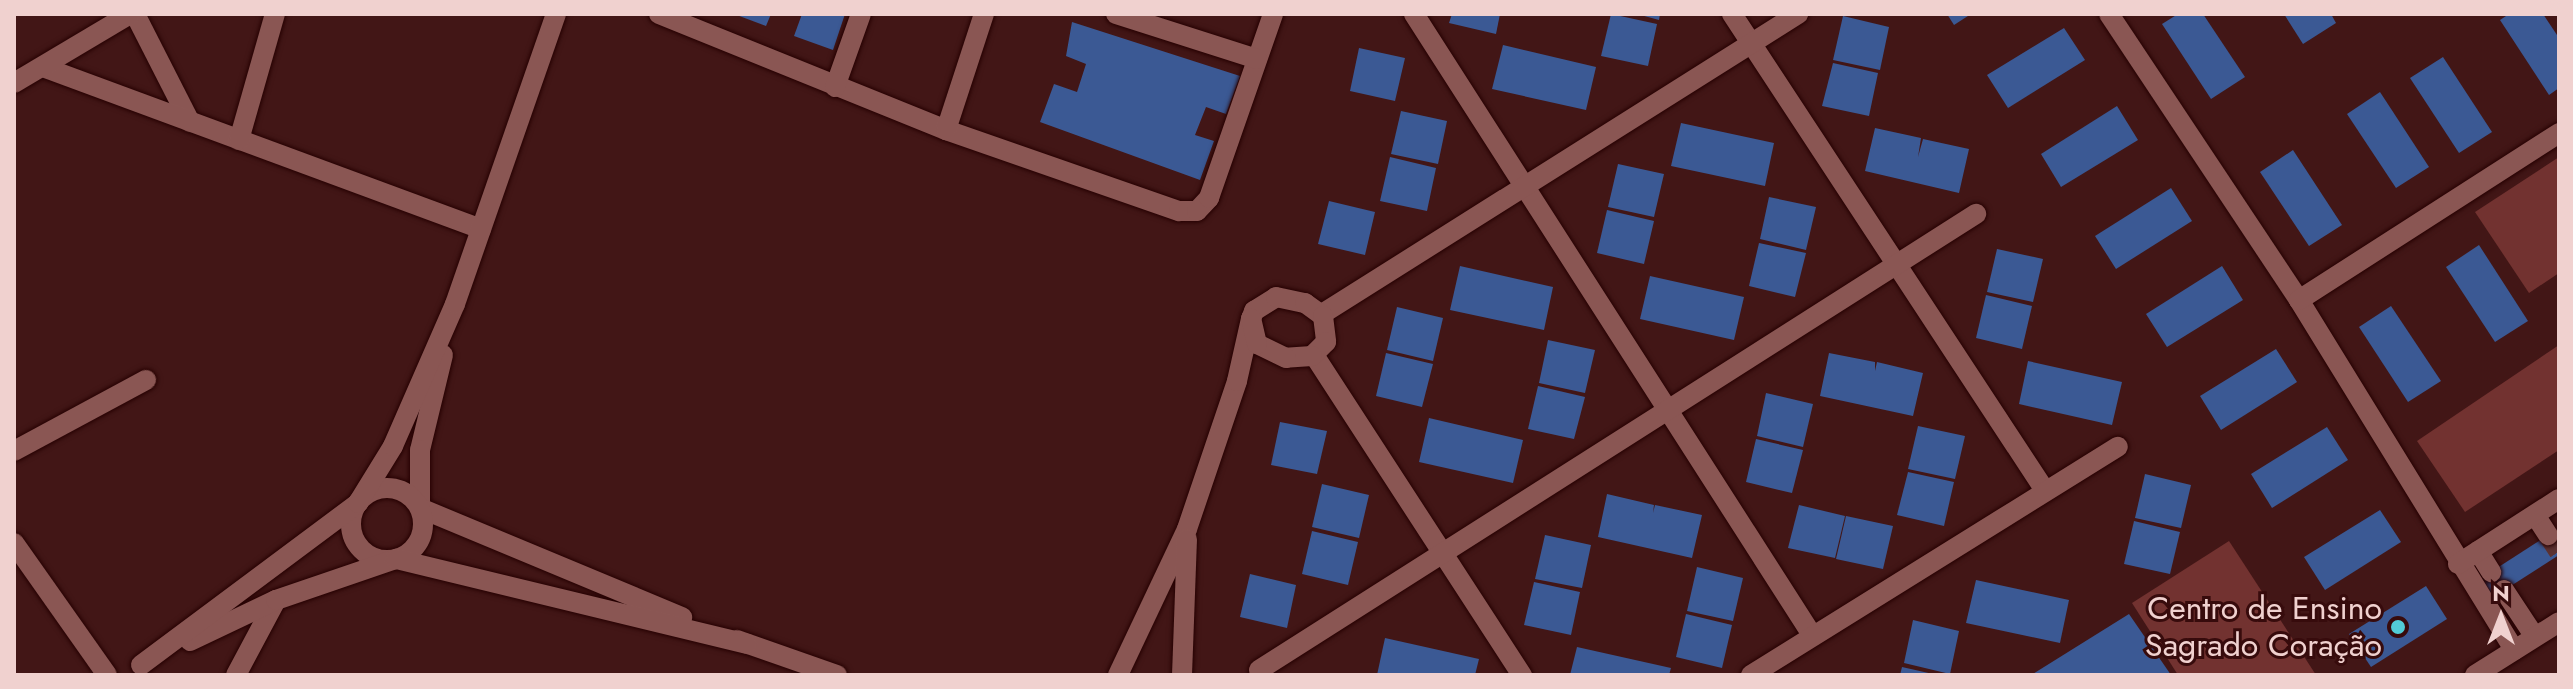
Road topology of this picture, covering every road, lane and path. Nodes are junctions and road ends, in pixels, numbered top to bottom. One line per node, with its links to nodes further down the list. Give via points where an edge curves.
1 (132, 14): 15 (street); 18 (street)
2 (275, 14): 21 (street)
3 (556, 14): 24 (street)
4 (659, 14): 17 (street)
5 (861, 14): 17 (street)
6 (984, 14): 19 (street)
7 (1116, 14): 14 (street)
8 (1273, 14): 14 (street)
9 (1414, 14): 22 (street)
10 (1732, 14): 13 (street)
11 (1798, 14): 13 (street)
12 (2109, 14): 26 (street)
13 (1751, 45): 22 (street); 25 (street)
14 (1257, 59): 19 (street, via 1209,198 1197,211)
15 (43, 67): 16 (street); 18 (street)
16 (14, 83)
17 (835, 87): 19 (street)
18 (190, 122): 21 (street)
19 (946, 130)
20 (2559, 133): 26 (street)
21 (239, 140): 24 (street)
22 (1520, 186): 28 (street); 34 (street)
23 (1976, 214): 25 (street)
24 (481, 229): 27 (street)
25 (1898, 261): 34 (street); 37 (street)
26 (2299, 300): 48 (street)
27 (455, 304): 39 (street, via 393,446); 40 (street, via 420,450)
28 (1322, 314): 29 (street, via 1276,297); 31 (street, via 1328,333)
29 (1251, 319): 30 (street, via 1252,337); 33 (street)
30 (1272, 353): 31 (street); 33 (street)
31 (1314, 355): 45 (street)
32 (146, 380): 36 (street)
33 (1237, 381): 42 (street)
34 (1670, 414): 45 (street); 53 (street)
35 (2118, 447): 37 (street)
36 (14, 451)
37 (2044, 489): 53 (street)
38 (2559, 499): 41 (street)
39 (358, 503): 40 (street, via 373,490 395,489); 47 (street, via 354,539 371,555); 57 (street)
40 (420, 508): 47 (street, via 419,539); 55 (street)
41 (2535, 515): 43 (street); 46 (street)
42 (1187, 529): 62 (street); 63 (street)
43 (2548, 535)
44 (14, 543): 59 (street)
45 (1445, 551): 58 (street); 64 (street)
46 (2478, 551): 48 (street); 49 (street)
47 (396, 559): 51 (street); 55 (street)
48 (2458, 564): 56 (street)
49 (2491, 572)
50 (2504, 590): 54 (street)
51 (276, 600): 57 (street); 60 (street)
52 (2559, 622): 54 (street)
53 (1812, 635): 65 (street)
54 (2535, 637): 56 (street)
55 (747, 644): 61 (street)
56 (2514, 650): 66 (street)
57 (132, 670)
58 (1259, 670)
59 (107, 675)
60 (236, 675)
61 (837, 675)
62 (1118, 675)
63 (1182, 675)
64 (1522, 675)
65 (1751, 675)
66 (2475, 675)

